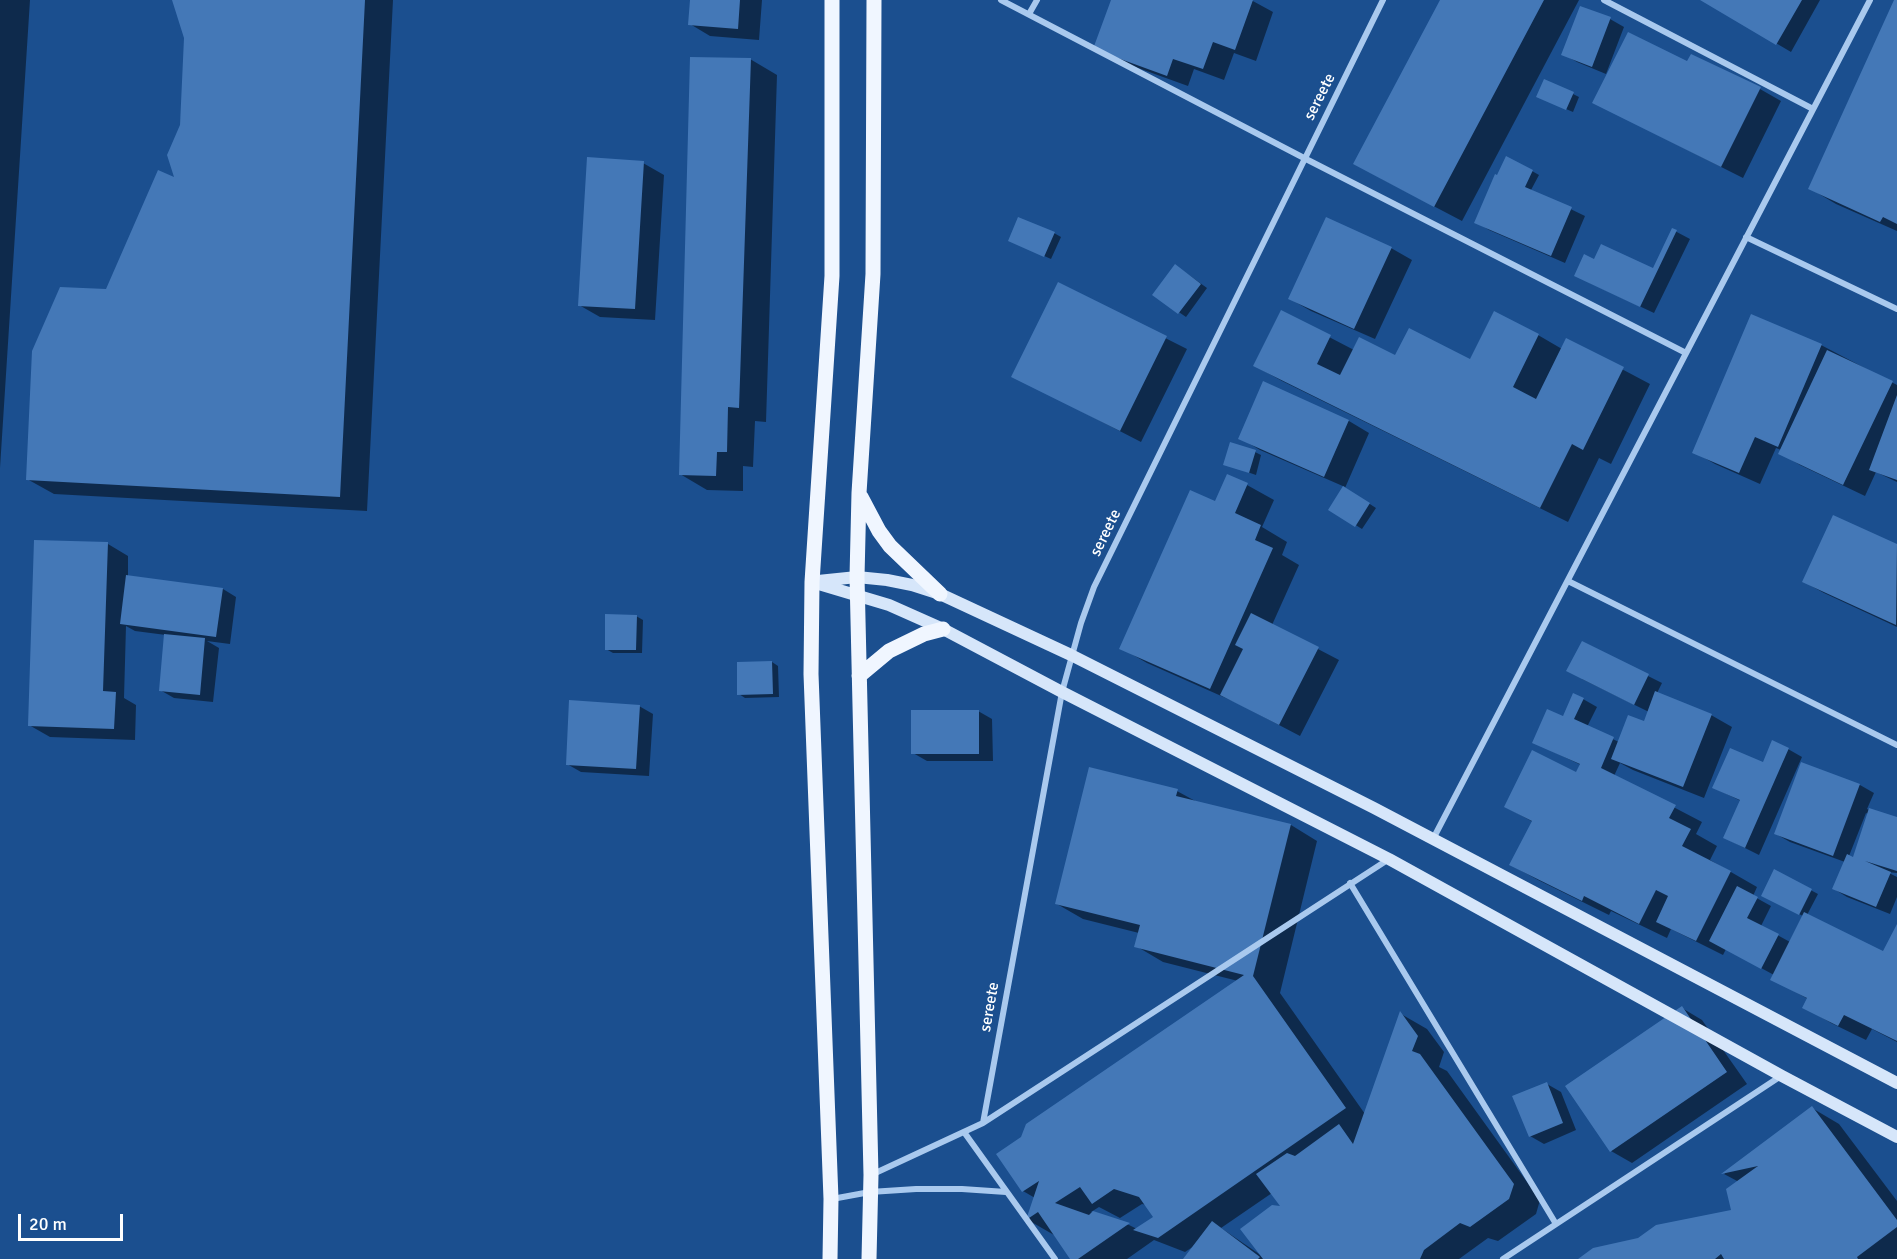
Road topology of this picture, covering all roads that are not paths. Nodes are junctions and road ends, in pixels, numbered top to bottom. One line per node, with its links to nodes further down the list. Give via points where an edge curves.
1 (832, 0): 17 (main road, via 832,276)
2 (874, 0): 14 (main road, via 873,274)
3 (1001, 0): 8 (street)
4 (1036, 0): 8 (street)
5 (1383, 0): 10 (street, sereete)
6 (1604, 0): 9 (street)
7 (1870, 0): 9 (street)
8 (1029, 14): 10 (street)
9 (1813, 109): 11 (street)
10 (1304, 158): 13 (street); 21 (street, sereete, via 1094,587)
11 (1746, 237): 12 (street); 13 (street)
12 (1897, 309)
13 (1686, 353): 16 (street)
14 (859, 493): 15 (main road); 19 (main road, via 890,546)
15 (856, 577): 17 (main road); 18 (main road); 19 (main road, via 904,583)
16 (1568, 581): 24 (street); 25 (street)
17 (812, 582): 18 (main road); 36 (main road, via 811,674)
18 (857, 594): 20 (main road); 22 (main road)
19 (940, 594): 21 (main road)
20 (943, 629): 22 (main road, via 889,651); 23 (main road)
21 (1071, 655): 23 (street, sereete); 25 (main road)
22 (859, 676): 33 (main road)
23 (1062, 692): 26 (main road); 30 (street, sereete)
24 (1897, 745)
25 (1433, 839): 29 (main road)
26 (1389, 859): 27 (street); 28 (main road)
27 (1350, 883): 30 (street); 37 (street)
28 (1782, 1076): 32 (main road); 37 (street)
29 (1897, 1083)
30 (983, 1123): 31 (street)
31 (964, 1132): 33 (street); 35 (street)
32 (1897, 1137)
33 (871, 1175): 34 (main road)
34 (870, 1192): 35 (street); 36 (street); 39 (main road)
35 (1006, 1192): 40 (street)
36 (831, 1199): 38 (main road)
37 (1556, 1224): 41 (street)
38 (830, 1259)
39 (869, 1259)
40 (1055, 1259)
41 (1503, 1259)

